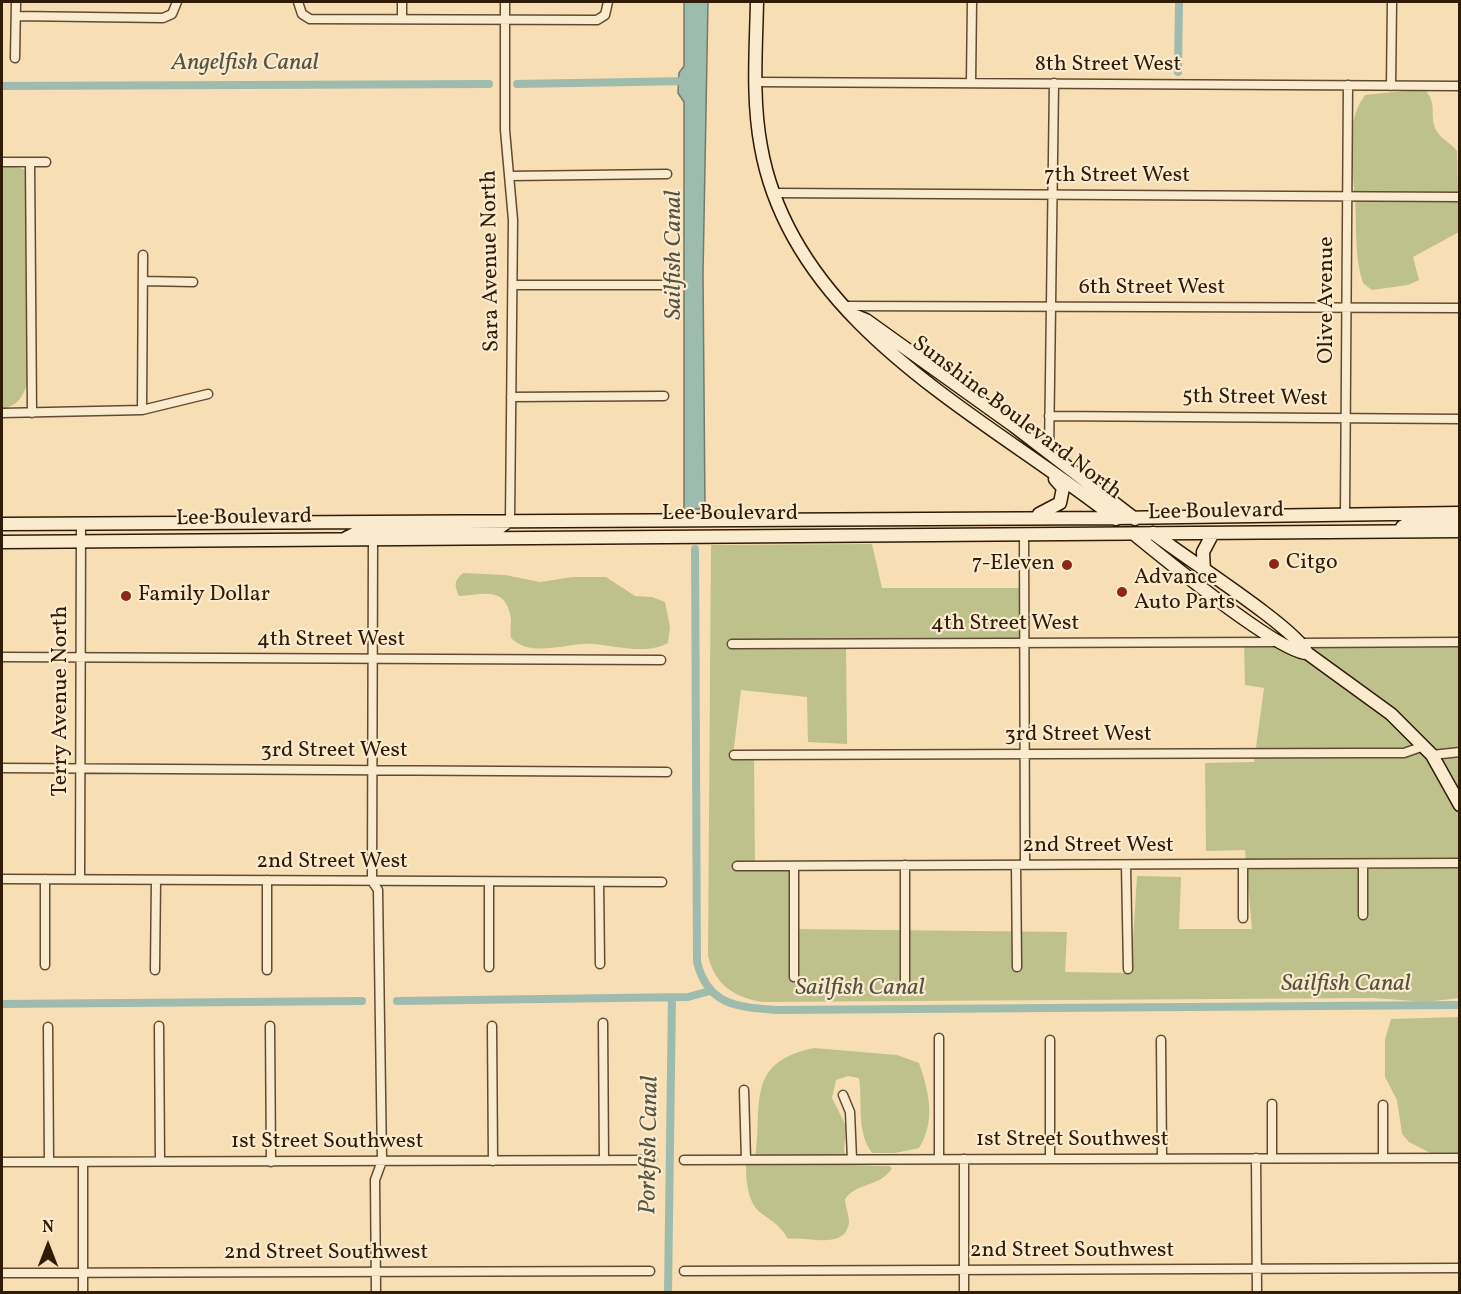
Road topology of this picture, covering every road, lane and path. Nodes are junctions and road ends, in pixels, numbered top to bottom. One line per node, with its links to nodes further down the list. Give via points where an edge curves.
1 (16, 2): 10 (street)
2 (177, 2): 10 (street, via 172,14 163,18)
3 (298, 2): 11 (street, via 302,14 310,19)
4 (402, 2): 11 (street)
5 (505, 2): 12 (street, Sara Avenue North)
6 (608, 2): 12 (street, via 604,15 597,20)
7 (757, 2): 14 (main road, Sunshine Boulevard North)
8 (972, 2): 15 (street)
9 (1392, 2): 18 (street)
10 (16, 16): 13 (street)
11 (402, 19): 12 (street)
12 (505, 19): 24 (street, Sara Avenue North, via 505,126)
13 (15, 58)
14 (756, 82): 15 (street, 8th Street West); 25 (main road, Sunshine Boulevard North, via 761,148)
15 (971, 83): 16 (street, 8th Street West)
16 (1054, 83): 17 (street, 8th Street West); 26 (street)
17 (1348, 85): 18 (street, 8th Street West); 27 (street, Olive Avenue)
18 (1391, 86): 19 (street, 8th Street West)
19 (1460, 86)
20 (2, 162): 21 (street)
21 (30, 162): 22 (street); 46 (street)
22 (46, 162)
23 (667, 174): 24 (street)
24 (510, 176): 32 (street, Sara Avenue North)
25 (774, 193): 26 (street, 7th Street West); 37 (main road, Sunshine Boulevard North, via 805,258)
26 (1053, 195): 27 (street, 7th Street West); 34 (street)
27 (1347, 196): 28 (street, 7th Street West); 35 (street, Olive Avenue)
28 (1460, 197)
29 (144, 255): 30 (street)
30 (143, 281): 31 (street); 44 (street)
31 (193, 282)
32 (513, 285): 33 (street); 43 (street, Sara Avenue North)
33 (664, 285)
34 (1051, 307): 35 (street, 6th Street West); 37 (street, 6th Street West); 47 (street)
35 (1346, 308): 36 (street, 6th Street West); 48 (street, Olive Avenue)
36 (1460, 308)
37 (848, 310): 38 (main road, Sunshine Boulevard North); 39 (main road, Sunshine Boulevard North)
38 (887, 350): 39 (main road, via 899,353 939,379); 42 (main road, Sunshine Boulevard North)
39 (947, 378): 42 (main road); 50 (main road, Sunshine Boulevard North)
40 (208, 394): 44 (street)
41 (664, 396): 43 (street)
42 (948, 396): 51 (main road, Sunshine Boulevard North)
43 (511, 397): 57 (street, Sara Avenue North)
44 (142, 410): 46 (street)
45 (2, 413): 46 (street)
46 (32, 413)
47 (1049, 416): 48 (street, 5th Street West); 50 (street)
48 (1345, 418): 49 (street, 5th Street West); 53 (street, Olive Avenue)
49 (1460, 419)
50 (1049, 453): 55 (main road, Sunshine Boulevard North)
51 (1050, 473): 54 (main road, via 1063,488 1060,503); 56 (main road, Sunshine Boulevard North)
52 (1460, 513): 53 (main road, Lee Boulevard)
53 (1345, 514): 55 (main road, Lee Boulevard)
54 (1033, 516): 56 (main road, Lee Boulevard); 57 (main road, Lee Boulevard)
55 (1133, 517): 56 (main road, Lee Boulevard); 66 (main road, Sunshine Boulevard North)
56 (1114, 518): 65 (main road, Sunshine Boulevard North)
57 (510, 520): 59 (main road, Lee Boulevard); 67 (main road, via 505,526 490,529 362,530)
58 (1460, 522): 62 (main road, via 1409,523)
59 (81, 523): 60 (main road, Lee Boulevard); 70 (street, Terry Avenue North)
60 (2, 524)
61 (1460, 531): 62 (main road, Lee Boulevard)
62 (1393, 532): 64 (main road, Lee Boulevard)
63 (1024, 533): 65 (main road, Lee Boulevard); 68 (main road, Lee Boulevard); 74 (street)
64 (1213, 533): 66 (main road, Lee Boulevard); 71 (main road, via 1203,552)
65 (1135, 535): 66 (main road, Lee Boulevard); 72 (main road, Sunshine Boulevard North)
66 (1155, 535): 71 (main road, Sunshine Boulevard North)
67 (343, 540): 68 (main road, Lee Boulevard); 70 (main road, Lee Boulevard)
68 (373, 540): 79 (street)
69 (2, 542): 70 (main road, Lee Boulevard)
70 (81, 542): 78 (street, Terry Avenue North)
71 (1204, 571): 76 (main road, Sunshine Boulevard North)
72 (1277, 642): 74 (street, 4th Street West); 76 (main road, Sunshine Boulevard North, via 1298,653)
73 (1460, 642): 76 (street)
74 (1024, 643): 75 (street, 4th Street West); 83 (street)
75 (732, 644)
76 (1304, 648): 81 (main road, Sunshine Boulevard North, via 1377,703)
77 (2, 657): 78 (street, 4th Street West)
78 (81, 657): 79 (street, 4th Street West); 87 (street, Terry Avenue North)
79 (373, 659): 80 (street, 4th Street West); 88 (street)
80 (661, 660)
81 (1421, 747): 83 (street, 3rd Street West, via 1404,753); 85 (main road, Sunshine Boulevard North)
82 (1460, 752): 85 (street)
83 (1025, 754): 84 (street, 3rd Street West); 95 (street)
84 (734, 755)
85 (1432, 755): 90 (main road, Sunshine Boulevard North)
86 (2, 768): 87 (street, 3rd Street West)
87 (79, 768): 88 (street, 3rd Street West); 101 (street, Terry Avenue North)
88 (372, 770): 89 (street, 3rd Street West); 104 (street)
89 (667, 772)
90 (1460, 805)
91 (1460, 863): 93 (street, 2nd Street West)
92 (1243, 864): 93 (street, 2nd Street West); 96 (street, 2nd Street West); 109 (street)
93 (1363, 864): 108 (street)
94 (905, 865): 95 (street, 2nd Street West); 98 (street, 2nd Street West); 118 (street)
95 (1021, 865): 96 (street, 2nd Street West); 113 (street)
96 (1126, 865): 114 (street)
97 (737, 866): 98 (street, 2nd Street West)
98 (794, 866): 117 (street)
99 (2, 879): 100 (street, 2nd Street West)
100 (45, 879): 101 (street, 2nd Street West); 111 (street)
101 (80, 879): 102 (street, 2nd Street West)
102 (156, 880): 103 (street, 2nd Street West); 115 (street)
103 (267, 880): 104 (street, 2nd Street West); 116 (street)
104 (372, 881): 105 (street, 2nd Street West); 145 (street, via 378,890)
105 (489, 882): 106 (street, 2nd Street West); 112 (street)
106 (599, 882): 107 (street, 2nd Street West); 110 (street)
107 (662, 882)
108 (1363, 915)
109 (1243, 918)
110 (600, 964)
111 (45, 965)
112 (489, 967)
113 (1017, 967)
114 (1128, 969)
115 (155, 970)
116 (267, 970)
117 (794, 977)
118 (905, 984)
119 (603, 1023): 138 (street)
120 (159, 1026): 144 (street)
121 (270, 1026): 150 (street)
122 (492, 1026): 146 (street)
123 (48, 1027): 148 (street)
124 (939, 1038): 142 (street)
125 (1050, 1040): 131 (street)
126 (1161, 1040): 132 (street)
127 (744, 1090): 141 (street)
128 (843, 1095): 137 (street, via 850,1112)
129 (1272, 1104): 134 (street)
130 (1383, 1105): 135 (street)
131 (1050, 1158): 132 (street, 1st Street Southwest); 143 (street, 1st Street Southwest)
132 (1162, 1158): 133 (street, 1st Street Southwest)
133 (1256, 1158): 134 (street, 1st Street Southwest); 152 (street)
134 (1272, 1158): 135 (street, 1st Street Southwest)
135 (1383, 1158): 136 (street, 1st Street Southwest)
136 (1460, 1158)
137 (852, 1159): 141 (street, 1st Street Southwest); 142 (street, 1st Street Southwest)
138 (604, 1160): 139 (street, 1st Street Southwest); 146 (street, 1st Street Southwest)
139 (652, 1160)
140 (684, 1160): 141 (street, 1st Street Southwest)
141 (746, 1160)
142 (939, 1160): 143 (street, 1st Street Southwest)
143 (964, 1160): 153 (street)
144 (160, 1161): 149 (street, 1st Street Southwest); 150 (street, 1st Street Southwest)
145 (382, 1161): 146 (street, 1st Street Southwest); 150 (street, 1st Street Southwest); 156 (street, via 375,1180)
146 (493, 1161)
147 (2, 1162): 148 (street, 1st Street Southwest)
148 (50, 1162): 149 (street, 1st Street Southwest)
149 (83, 1162): 158 (street)
150 (271, 1162)
151 (1460, 1268): 152 (street, 2nd Street Southwest)
152 (1257, 1269): 153 (street, 2nd Street Southwest); 162 (street)
153 (964, 1270): 155 (street, 2nd Street Southwest); 161 (street)
154 (650, 1271): 156 (street, 2nd Street Southwest)
155 (684, 1271)
156 (376, 1272): 158 (street, 2nd Street Southwest); 160 (street)
157 (2, 1273): 158 (street, 2nd Street Southwest)
158 (83, 1273): 159 (street)
159 (83, 1293)
160 (376, 1293)
161 (964, 1293)
162 (1257, 1293)

